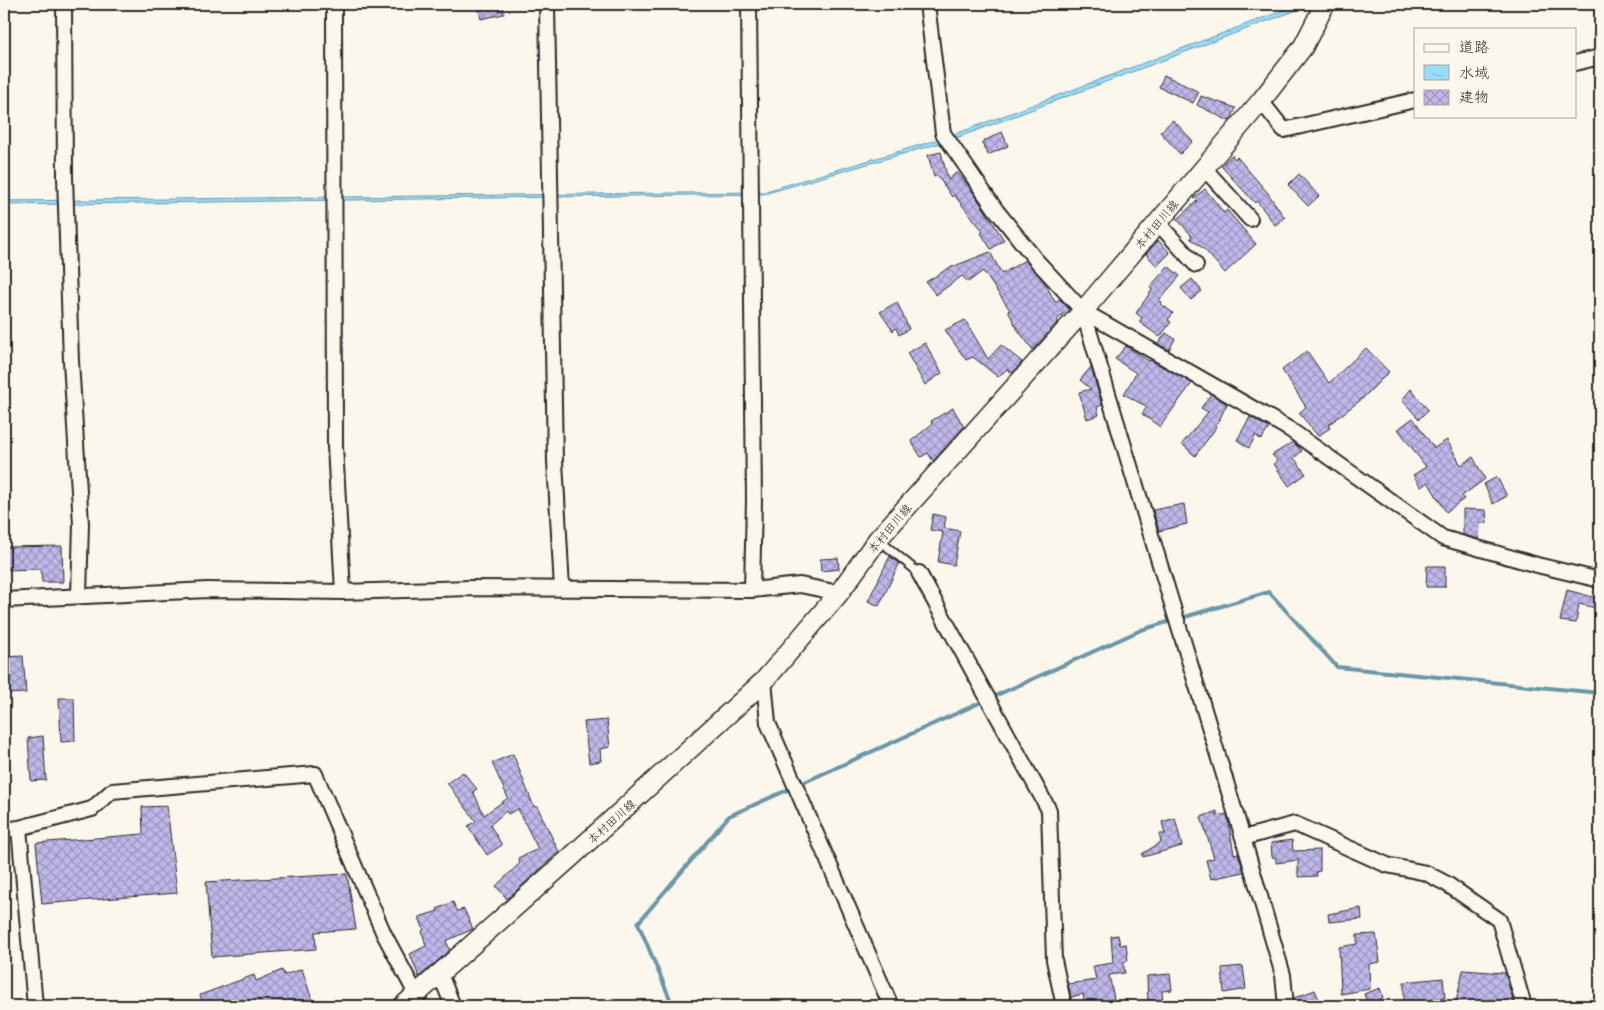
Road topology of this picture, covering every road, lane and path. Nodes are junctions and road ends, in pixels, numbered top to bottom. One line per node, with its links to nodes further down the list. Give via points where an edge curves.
1 (64, 4): 23 (street, via 70,351 81,524)
2 (334, 4): 21 (street, via 335,446)
3 (546, 4): 19 (street, via 555,461)
4 (749, 4): 20 (street)
5 (928, 4): 15 (street, via 943,133 996,210 1036,260)
6 (1325, 4): 9 (main road, 本村田川線, via 1303,48)
7 (1600, 57): 8 (street)
8 (1576, 63)
9 (1261, 100): 10 (street, via 1284,130); 11 (main road, 本村田川線)
10 (1414, 100)
11 (1204, 168): 12 (street); 13 (main road, 本村田川線)
12 (1250, 219)
13 (1158, 223): 14 (street); 15 (main road, 本村田川線)
14 (1196, 265)
15 (1083, 310): 16 (main road, 本村田川線); 18 (street, via 1289,428 1443,538); 28 (street)
16 (878, 539): 17 (lane); 22 (main road, 本村田川線)
17 (919, 573): 34 (street, via 1049,810 1054,960)
18 (1600, 580)
19 (562, 588): 20 (street); 21 (street)
20 (752, 590): 22 (street, via 800,585)
21 (343, 592): 23 (street, via 208,590)
22 (839, 593): 25 (main road, 本村田川線)
23 (79, 595): 24 (street)
24 (4, 600)
25 (764, 682): 29 (main road, 本村田川線); 33 (street, via 768,724)
26 (19, 828): 27 (street); 30 (street, via 92,809 112,791 315,774); 31 (street)
27 (4, 830)
28 (1243, 838): 35 (street, via 1283,975); 36 (street, via 1295,824 1387,865 1426,873 1447,884 1499,920)
29 (440, 974): 30 (main road, 本村田川線); 32 (street)
30 (409, 1000)
31 (35, 1006)
32 (453, 1006)
33 (891, 1006)
34 (1064, 1006)
35 (1286, 1006)
36 (1524, 1006)

